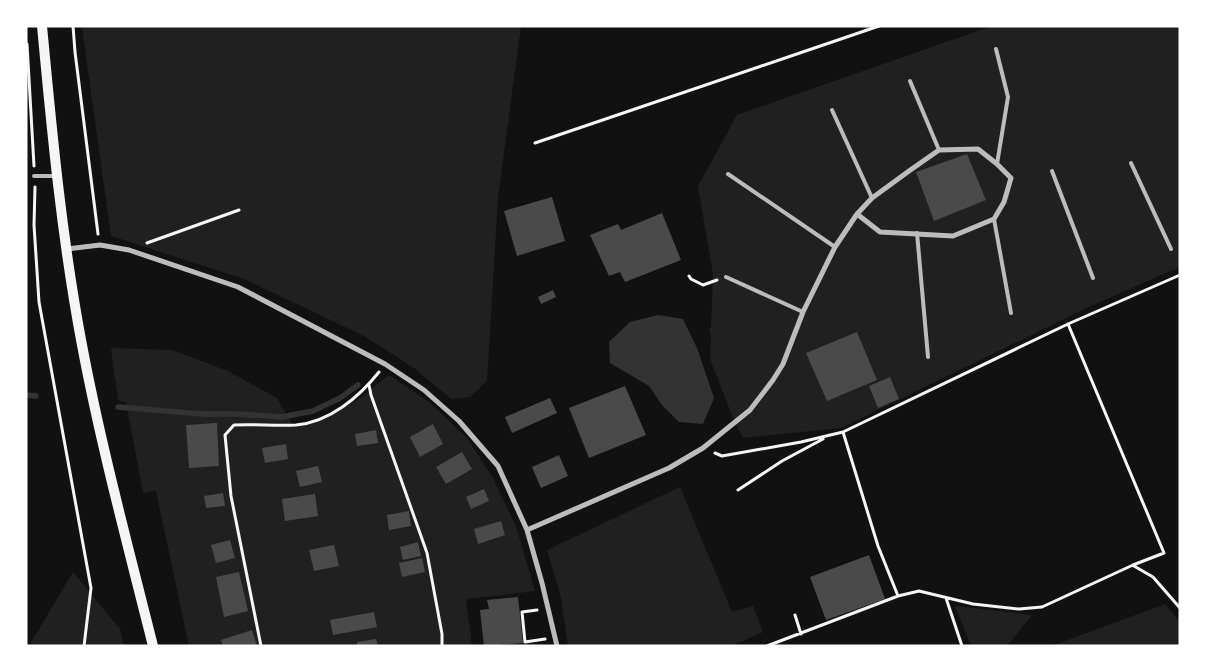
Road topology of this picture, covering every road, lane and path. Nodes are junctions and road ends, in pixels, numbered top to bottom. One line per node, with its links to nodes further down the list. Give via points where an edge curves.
1 (42, 26): 14 (main road)
2 (73, 26): 20 (path)
3 (879, 26): 7 (path)
4 (996, 50): 10 (lane, via 1008,97)
5 (910, 81): 8 (lane)
6 (832, 110): 15 (lane)
7 (534, 143)
8 (940, 150): 10 (street, via 978,149); 15 (street)
9 (1131, 163): 23 (lane)
10 (997, 164): 18 (street, via 1011,178 1004,202)
11 (1052, 171): 28 (lane)
12 (728, 174): 21 (lane)
13 (34, 176): 14 (lane)
14 (57, 176): 22 (main road)
15 (872, 198): 17 (street)
16 (239, 210): 24 (path)
17 (857, 214): 19 (street, via 880,232); 21 (street)
18 (994, 219): 19 (street, via 953,236); 30 (lane)
19 (917, 234): 33 (lane)
20 (100, 245): 22 (street); 24 (street)
21 (835, 247): 29 (street)
22 (67, 249): 50 (main road, via 82,345)
23 (1171, 249)
24 (129, 250): 34 (street, via 238,287)
25 (1180, 275): 31 (path)
26 (689, 276): 27 (path, via 703,284)
27 (726, 277): 29 (lane)
28 (1094, 278)
29 (803, 312): 38 (street, via 783,364 773,380 750,410)
30 (1011, 313)
31 (1068, 324): 36 (path); 41 (path, via 1164,553)
32 (44, 332): 49 (path, via 91,588)
33 (928, 357)
34 (385, 364): 35 (path); 40 (street, via 438,402 498,466)
35 (369, 384): 51 (path, via 331,415 298,424 234,425 225,435 231,496); 52 (path, via 427,553)
36 (843, 432): 37 (path); 42 (path, via 878,546)
37 (828, 436): 38 (path, via 722,456); 39 (path)
38 (703, 448): 40 (street, via 669,468)
39 (738, 490)
40 (526, 530): 48 (street)
41 (1134, 565): 43 (path, via 1042,607 1019,609); 44 (path, via 1153,577)
42 (898, 596): 43 (path, via 919,591); 47 (path)
43 (946, 598): 55 (path)
44 (1180, 608)
45 (526, 612): 48 (path, via 522,612 525,642)
46 (795, 615): 47 (path)
47 (801, 634): 54 (path)
48 (555, 636): 53 (street)
49 (84, 646)
50 (153, 646)
51 (261, 646)
52 (442, 646)
53 (557, 646)
54 (767, 646)
55 (962, 646)

